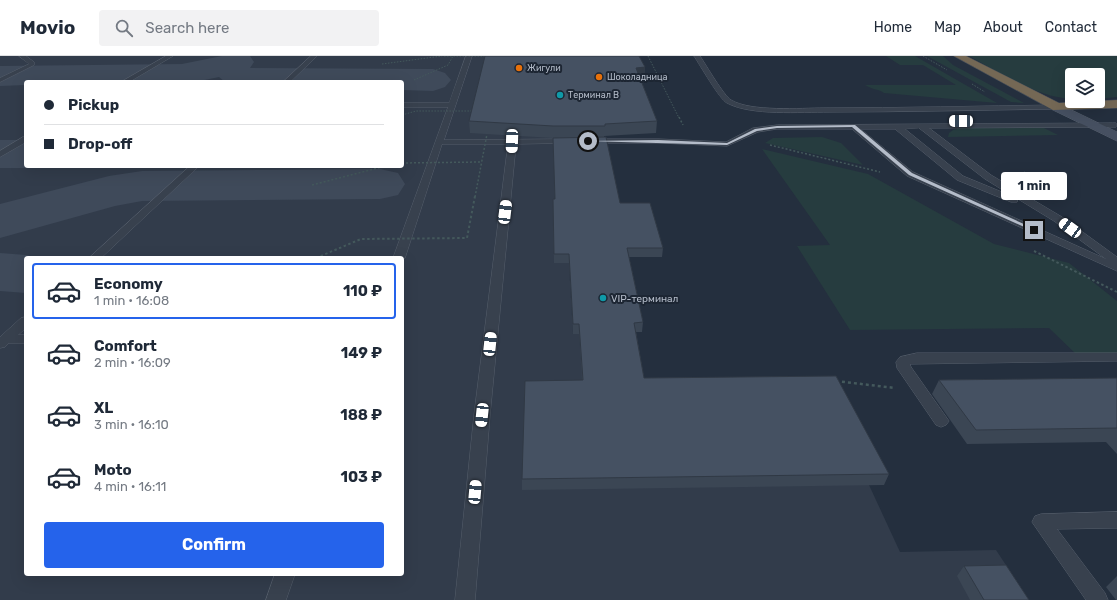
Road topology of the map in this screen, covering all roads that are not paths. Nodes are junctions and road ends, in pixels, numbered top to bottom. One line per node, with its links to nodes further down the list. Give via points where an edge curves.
1 (22, 56): 7 (lane, via 32,63 31,65)
2 (170, 56): 8 (lane)
3 (314, 56): 9 (lane)
4 (469, 56): 12 (lane)
5 (697, 56): 13 (lane, via 727,100 736,105 752,108 872,110)
6 (959, 56): 13 (highway)
7 (0, 80)
8 (128, 80)
9 (288, 80)
10 (1117, 104): 13 (highway)
11 (404, 105): 12 (lane)
12 (452, 105): 22 (lane)
13 (1057, 107): 15 (main road)
14 (870, 123): 15 (lane); 16 (lane); 23 (lane, via 751,125)
15 (1089, 123): 18 (lane); 19 (main road)
16 (853, 126): 17 (lane); 23 (lane, via 777,127 756,130 727,144); 30 (lane, via 910,174)
17 (897, 126): 18 (lane); 26 (lane, via 960,178)
18 (921, 126): 26 (lane, via 988,177)
19 (1116, 127)
20 (24, 139): 24 (lane)
21 (512, 141): 22 (lane); 23 (lane); 39 (lane, via 481,423)
22 (440, 142): 28 (lane)
23 (716, 142)
24 (0, 154)
25 (193, 168): 27 (lane)
26 (1058, 219): 29 (lane)
27 (97, 256)
28 (400, 256)
29 (1117, 262)
30 (1117, 268)
31 (24, 323): 33 (lane)
32 (24, 339): 33 (lane)
33 (3, 342)
34 (1116, 357): 35 (lane, via 906,360 903,362 904,368)
35 (941, 421)
36 (1117, 520): 40 (lane, via 1041,522)
37 (284, 576): 38 (lane)
38 (276, 600)
39 (465, 600)
40 (1098, 600)

